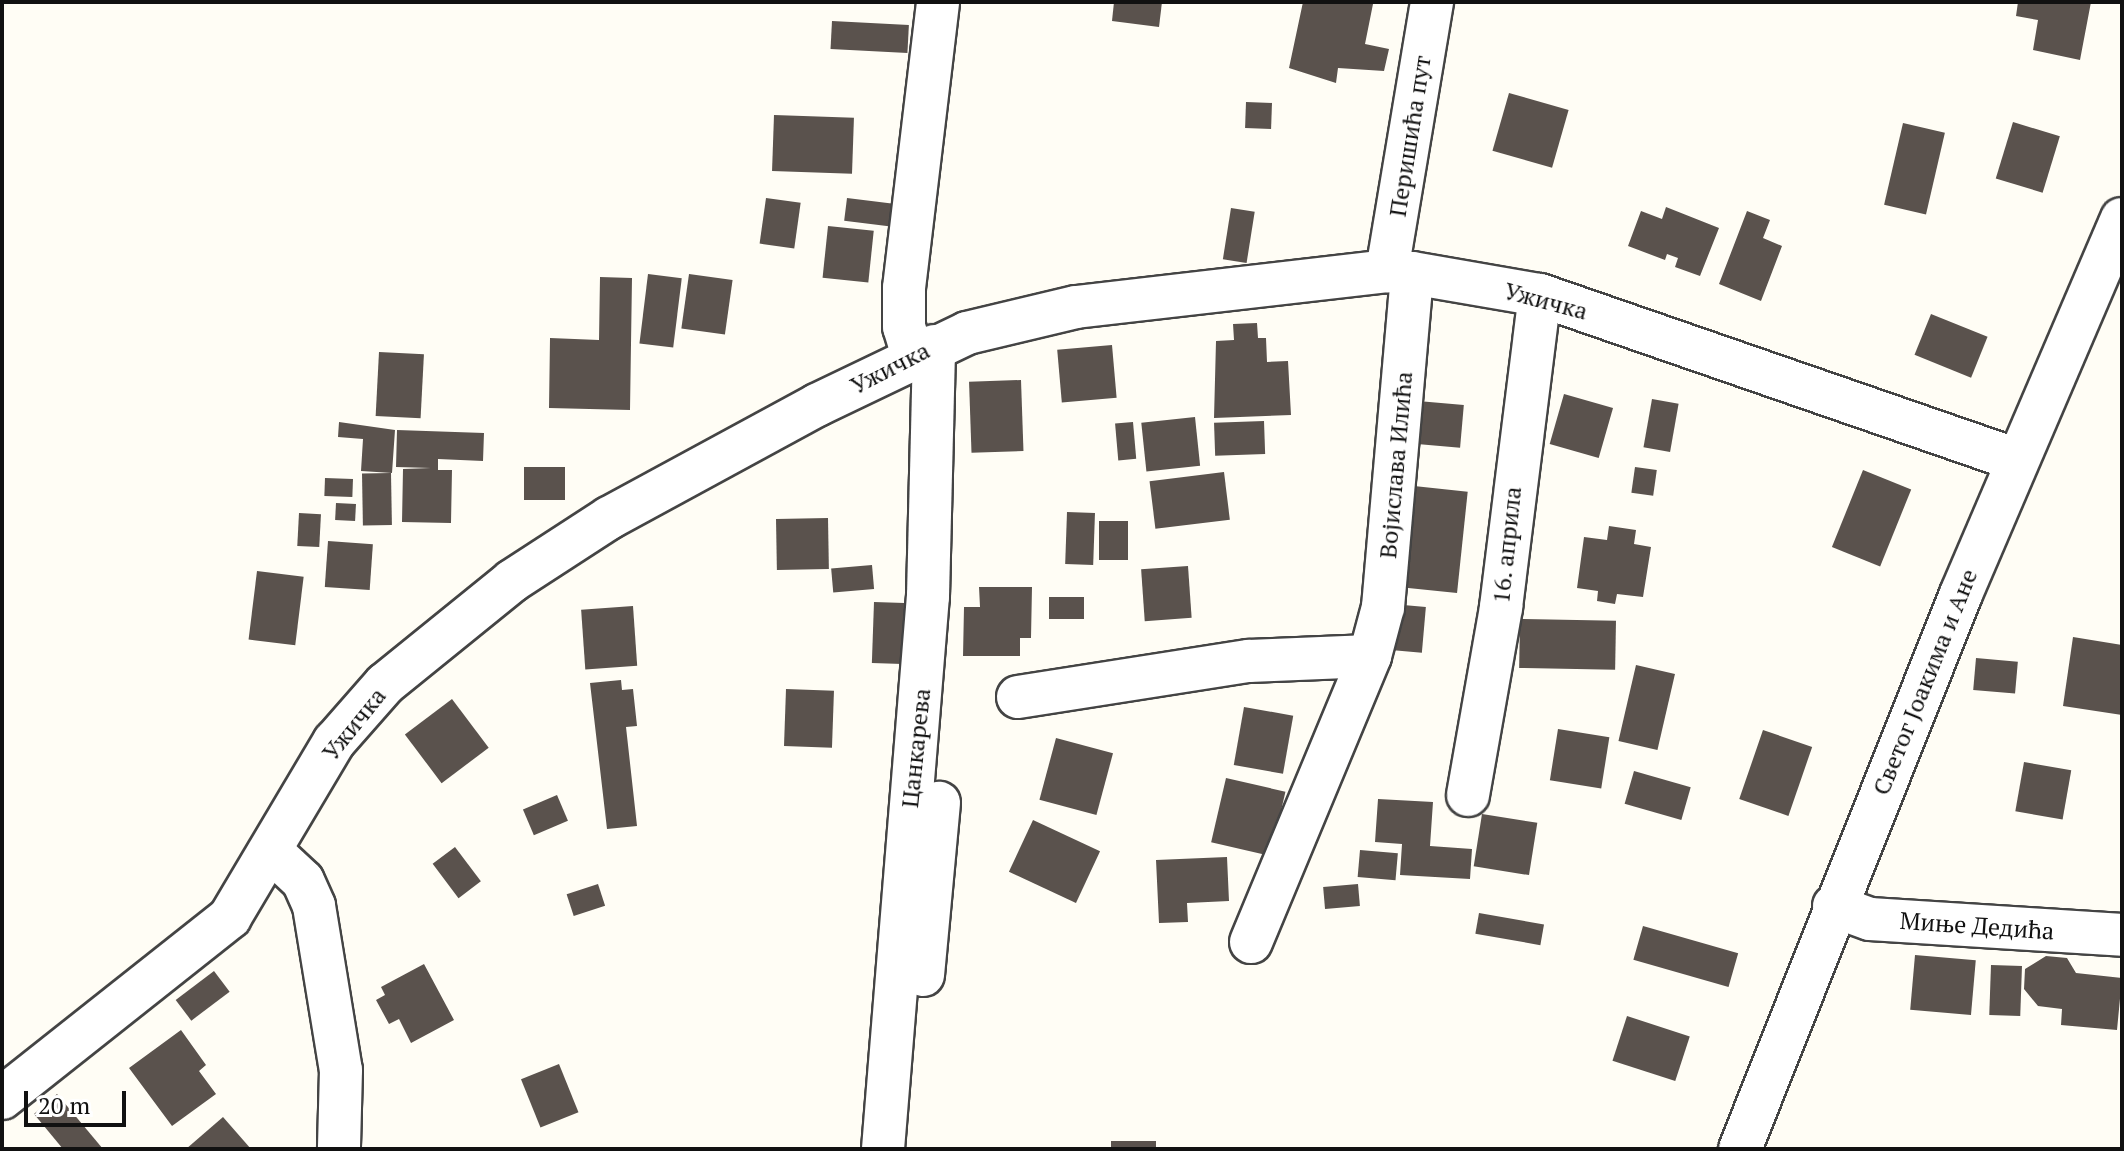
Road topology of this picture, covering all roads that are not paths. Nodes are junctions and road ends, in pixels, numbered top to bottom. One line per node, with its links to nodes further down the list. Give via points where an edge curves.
1 (938, 2): 6 (street, via 904,288 904,327)
2 (1432, 2): 4 (street, Перишића пут)
3 (2122, 219): 7 (street, Светог Јоакима и Ане)
4 (1400, 272): 5 (street, Ужичка); 6 (street, Ужичка, via 1076,307 1005,321); 8 (street, Војислава Илића, via 1383,607)
5 (1540, 295): 7 (street, Ужичка); 10 (street, 16. априла, via 1501,607)
6 (930, 348): 11 (street, Ужичка, via 609,518 512,581 385,684 334,742); 15 (street, via 953,614 931,913); 18 (street, Цанкарева, via 928,596)
7 (2017, 460): 12 (street, Светог Јоакима и Ане)
8 (1370, 656): 9 (street, via 1249,661); 14 (street, Војислава Илића)
9 (1018, 697)
10 (1468, 795)
11 (272, 852): 16 (street, Ужичка, via 230,917); 17 (street, via 303,881 314,906 341,1070)
12 (1834, 906): 13 (street, Миње Дедића, via 1870,919); 19 (street, Светог Јоакима и Ане)
13 (2122, 935)
14 (1251, 942)
15 (909, 1090)
16 (2, 1098)
17 (339, 1149)
18 (883, 1149)
19 (1740, 1149)

